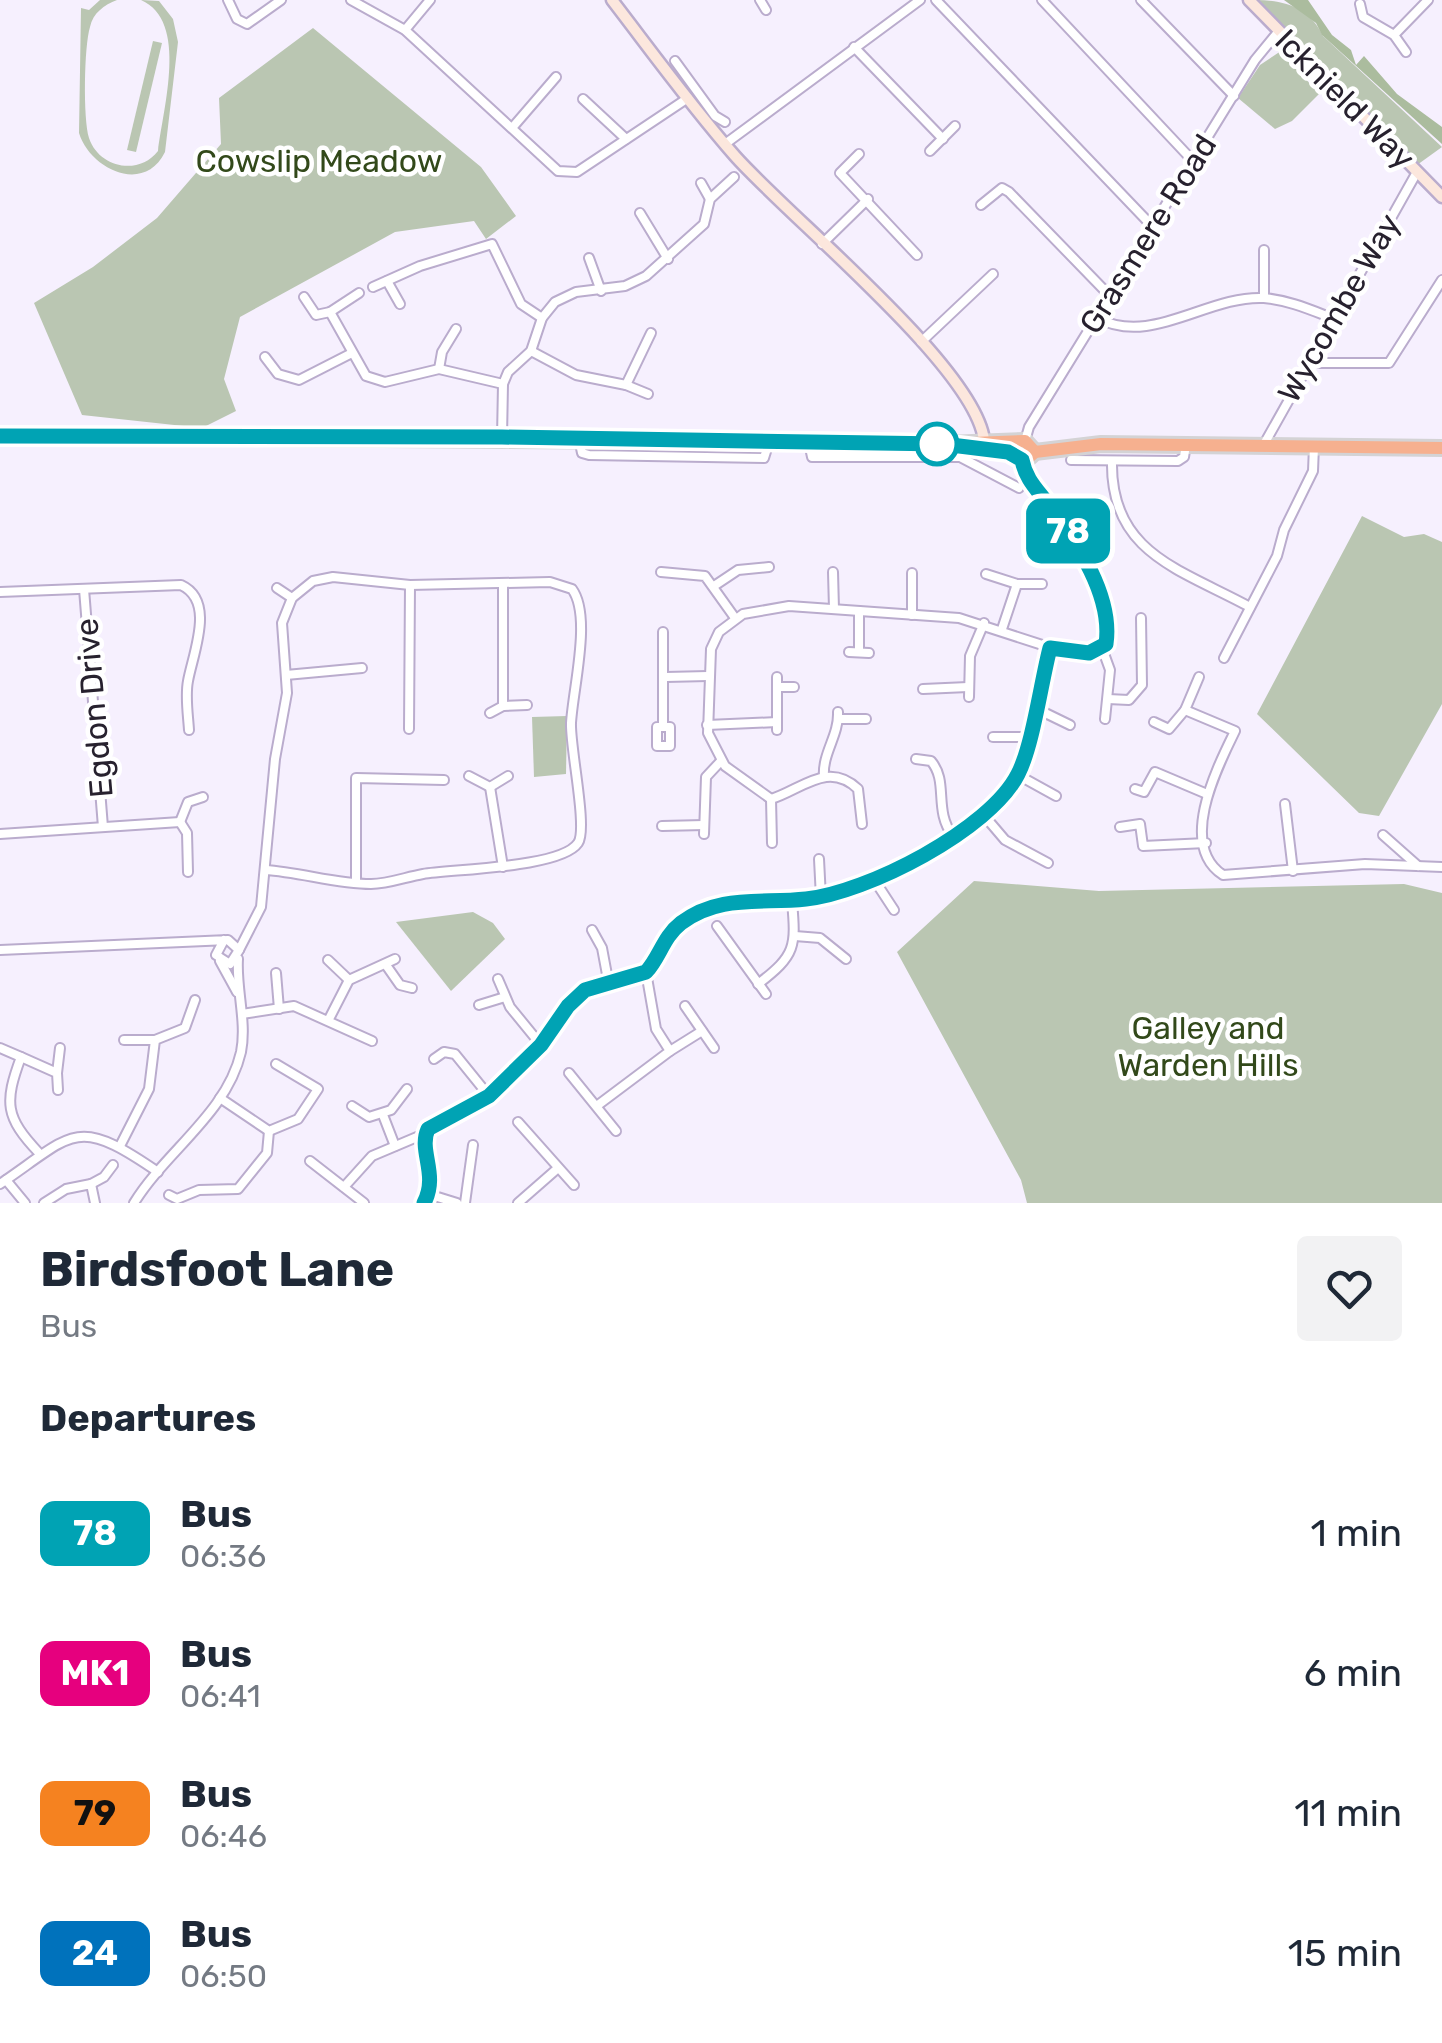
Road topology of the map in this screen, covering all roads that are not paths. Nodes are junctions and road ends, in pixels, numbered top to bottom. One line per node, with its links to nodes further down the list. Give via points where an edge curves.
1 (228, 0): 2 (street, via 246,24)
2 (280, 0)
3 (351, 0): 15 (street)
4 (430, 0): 15 (street)
5 (760, 0): 14 (street)
6 (920, 0): 18 (street)
7 (936, 0): 44 (street)
8 (1042, 0): 35 (street)
9 (1141, 0): 23 (street)
10 (1249, 0): 16 (street, Icknield Way)
11 (1428, 0): 17 (street)
12 (615, 1): 22 (street)
13 (1360, 4): 17 (street, via 1363,17)
14 (766, 10)
15 (405, 30): 29 (street)
16 (1278, 32): 23 (street, Grasmere Road); 36 (street, Icknield Way)
17 (1394, 35): 19 (street)
18 (854, 47): 31 (street); 32 (street)
19 (1406, 52)
20 (675, 61): 22 (street)
21 (556, 77): 29 (street)
22 (679, 79): 24 (street); 26 (street)
23 (1234, 96): 35 (street, Grasmere Road)
24 (688, 98): 26 (street); 30 (street)
25 (583, 99): 30 (street)
26 (711, 120): 27 (street); 32 (street)
27 (726, 122)
28 (955, 126): 31 (street)
29 (512, 128): 30 (street, via 558,170 577,172)
30 (626, 138)
31 (942, 139): 33 (street)
32 (725, 144): 45 (street)
33 (930, 150)
34 (859, 154): 41 (street, via 840,172)
35 (1193, 160): 44 (street, Grasmere Road)
36 (1417, 172): 39 (street, Icknield Way); 63 (street, Wycombe Way)
37 (734, 177): 40 (street)
38 (701, 183): 40 (street)
39 (1442, 197)
40 (710, 199): 49 (street, via 704,224)
41 (868, 200): 45 (street); 47 (street)
42 (981, 205): 57 (street, via 1002,188 1009,192)
43 (640, 213): 49 (street)
44 (1153, 227): 57 (street, Grasmere Road)
45 (822, 244): 66 (street)
46 (1264, 250): 58 (street)
47 (917, 255)
48 (589, 258): 54 (street)
49 (668, 258): 54 (street, via 625,286)
50 (993, 274): 66 (street)
51 (1442, 280): 70 (street, via 1389,362)
52 (387, 281): 53 (street); 59 (street); 61 (street, via 492,244 522,304)
53 (373, 287)
54 (601, 291): 61 (street, via 564,296)
55 (359, 293): 60 (street)
56 (304, 296): 60 (street, via 316,315)
57 (1110, 296): 62 (street, Grasmere Road)
58 (1264, 298): 62 (street, via 1215,304 1133,329); 63 (street)
59 (400, 304)
60 (330, 312): 68 (street)
61 (542, 318): 67 (street)
62 (1097, 318): 80 (street, Grasmere Road)
63 (1332, 318): 70 (street, Wycombe Way)
64 (456, 329): 71 (street)
65 (651, 333): 73 (street)
66 (921, 342): 78 (street, via 974,407)
67 (532, 352): 72 (street); 73 (street, via 576,375)
68 (350, 354): 69 (street, via 299,380 278,374); 71 (street, via 366,376 385,382)
69 (265, 356)
70 (1311, 358): 85 (street, Wycombe Way)
71 (439, 369): 72 (street)
72 (503, 384): 76 (street)
73 (626, 386): 74 (street)
74 (648, 394)
75 (0, 436): 76 (highway)
76 (502, 437): 77 (highway)
77 (579, 439): 79 (highway); 89 (street, via 589,455)
78 (984, 440): 80 (highway); 83 (highway)
79 (712, 441): 81 (highway); 89 (street)
80 (1022, 441): 88 (highway); 90 (highway, via 1015,449)
81 (769, 442): 82 (highway); 89 (street, via 764,458)
82 (809, 442): 83 (highway); 93 (street, via 812,456 960,457 1004,474)
83 (943, 444): 90 (highway)
84 (1186, 445): 85 (highway); 88 (highway); 92 (street, via 1178,461)
85 (1263, 446): 86 (highway)
86 (1314, 446): 87 (highway); 108 (street, via 1313,470)
87 (1442, 448)
88 (1036, 452): 90 (highway)
89 (712, 457)
90 (1020, 459): 118 (street, via 1092,576 1107,632)
91 (1071, 460): 92 (street)
92 (1112, 461): 108 (street, via 1113,498 1136,542)
93 (1019, 488)
94 (770, 566): 103 (street, via 738,570)
95 (661, 572): 103 (street, via 697,573)
96 (833, 572): 109 (street)
97 (912, 573): 111 (street)
98 (986, 574): 100 (street)
99 (502, 583): 102 (street); 130 (street); 176 (street, via 561,584 581,605 571,724 583,823 569,850)
100 (1017, 584): 101 (street); 115 (street)
101 (1042, 584)
102 (410, 585): 107 (street, via 334,576); 140 (street)
103 (714, 586): 112 (street)
104 (277, 588): 107 (street)
105 (84, 589): 106 (street); 141 (street, via 181,585 196,596); 165 (street, Egdon Drive)
106 (0, 592)
107 (292, 598): 122 (street, via 282,623)
108 (1250, 607): 120 (street)
109 (834, 610): 110 (street); 112 (street, via 776,606)
110 (859, 611): 111 (street); 119 (street)
111 (912, 615): 114 (street)
112 (735, 618): 123 (street, via 714,641)
113 (1141, 618): 128 (street, via 1146,630 1139,692 1129,700)
114 (984, 623): 115 (street); 127 (street, via 970,656 969,692)
115 (1002, 629): 117 (street)
116 (663, 632): 124 (street)
117 (1050, 648): 118 (street, via 1076,654); 131 (street)
118 (1102, 648): 128 (street, via 1109,662)
119 (859, 651)
120 (1224, 658)
121 (362, 668): 122 (street)
122 (286, 674): 178 (street)
123 (708, 676): 124 (street); 137 (street)
124 (666, 677): 139 (street)
125 (1199, 677): 132 (street)
126 (794, 687): 137 (street, via 777,682 777,726)
127 (923, 689)
128 (1108, 700): 135 (street)
129 (527, 704): 130 (street)
130 (503, 706): 133 (street)
131 (1034, 708): 138 (street); 143 (street)
132 (1185, 710): 136 (street, via 1169,729); 156 (street, via 1235,730)
133 (490, 712)
134 (866, 719): 149 (street, via 839,716)
135 (1105, 719)
136 (1154, 722)
137 (707, 724): 145 (street)
138 (1070, 724)
139 (664, 727)
140 (409, 729)
141 (189, 730)
142 (993, 736): 143 (street)
143 (1028, 738): 146 (street)
144 (916, 759): 168 (street, via 932,761 938,771 940,816)
145 (721, 761): 158 (street); 163 (street, via 706,777 704,830)
146 (1018, 775): 155 (street); 160 (street)
147 (469, 776): 153 (street)
148 (508, 776): 153 (street)
149 (824, 777): 158 (street); 162 (street, via 851,782 862,798)
150 (342, 778): 151 (street)
151 (356, 778): 152 (street); 184 (street)
152 (444, 780)
153 (490, 787): 176 (street)
154 (1136, 789): 156 (street, via 1144,792 1155,772)
155 (1052, 791)
156 (1207, 794): 170 (street)
157 (203, 796): 161 (street, via 188,802)
158 (771, 799): 169 (street)
159 (1285, 804): 179 (street)
160 (982, 813): 168 (street); 172 (street, via 1004,840)
161 (180, 822): 165 (street); 180 (street, via 187,833)
162 (862, 824)
163 (662, 826)
164 (1120, 826): 170 (street, via 1140,824 1143,846)
165 (103, 827): 166 (street)
166 (0, 834)
167 (1383, 835): 175 (street)
168 (953, 836): 183 (street)
169 (772, 843)
170 (1206, 843): 179 (street, via 1207,859 1223,875)
171 (1042, 846): 172 (street)
172 (1037, 856): 174 (street)
173 (819, 859): 181 (street)
174 (1048, 863)
175 (1418, 866): 177 (street); 179 (street)
176 (502, 867): 184 (street)
177 (1442, 867)
178 (265, 870): 184 (street); 190 (street, via 261,907)
179 (1293, 871)
180 (188, 872)
181 (820, 875): 182 (street); 185 (street)
182 (808, 876)
183 (875, 880): 185 (street); 187 (street, via 892,897)
184 (356, 883)
185 (821, 898): 186 (street)
186 (792, 901): 191 (street); 201 (street, via 737,900 701,911 673,930)
187 (894, 910)
188 (717, 926): 206 (street)
189 (592, 930): 205 (street)
190 (246, 932): 192 (street); 195 (street)
191 (796, 936): 198 (street, via 820,938); 206 (street, via 789,958)
192 (226, 940): 193 (street); 195 (street); 196 (street, via 218,946)
193 (196, 942): 194 (street); 196 (street)
194 (0, 950)
195 (239, 953): 196 (street, via 230,964); 209 (street)
196 (219, 959): 209 (street)
197 (395, 959): 200 (street)
198 (846, 959)
199 (328, 960): 204 (street)
200 (386, 965): 204 (street); 207 (street, via 400,985)
201 (646, 972): 205 (street); 226 (street, via 656,1029)
202 (276, 973): 214 (street)
203 (498, 978): 210 (street)
204 (349, 980): 216 (street)
205 (608, 980): 222 (street, via 568,1006)
206 (758, 984): 208 (street)
207 (412, 988)
208 (766, 994)
209 (238, 996): 215 (street)
210 (505, 998): 212 (street); 222 (street)
211 (195, 1000): 219 (street, via 185,1028)
212 (478, 1005)
213 (685, 1006): 217 (street)
214 (279, 1008): 215 (street); 216 (street, via 294,1006)
215 (242, 1014): 236 (street, via 242,1048)
216 (330, 1019): 221 (street)
217 (702, 1031): 225 (street); 226 (street)
218 (124, 1040): 219 (street)
219 (155, 1040): 244 (street, via 149,1089)
220 (458, 1040): 227 (street)
221 (372, 1041)
222 (541, 1045): 235 (street)
223 (0, 1048): 228 (street)
224 (60, 1048): 231 (street)
225 (714, 1048)
226 (670, 1052): 237 (street)
227 (453, 1053): 229 (street); 235 (street)
228 (20, 1057): 231 (street); 247 (street, via 10,1110 16,1128)
229 (434, 1058)
230 (276, 1064): 242 (street, via 318,1089 298,1119)
231 (57, 1073): 234 (street)
232 (569, 1073): 237 (street)
233 (408, 1089): 239 (street)
234 (58, 1090)
235 (489, 1096): 243 (street)
236 (220, 1098): 242 (street); 251 (street)
237 (598, 1105): 241 (street)
238 (352, 1106): 239 (street, via 369,1117)
239 (383, 1115): 245 (street)
240 (518, 1122): 250 (street)
241 (616, 1130)
242 (269, 1131): 256 (street, via 267,1153)
243 (424, 1134): 245 (street); 258 (street, via 432,1171)
244 (120, 1146): 247 (street, via 98,1136 70,1136); 251 (street)
245 (395, 1146): 255 (street, via 372,1156)
246 (461, 1152): 266 (street, via 473,1149)
247 (39, 1153): 252 (street)
248 (310, 1161): 255 (street)
249 (113, 1166): 253 (street)
250 (558, 1168): 254 (street); 267 (street)
251 (158, 1172): 262 (street)
252 (3, 1182): 259 (street)
253 (91, 1184): 260 (street); 261 (street)
254 (574, 1185)
255 (344, 1187): 264 (street)
256 (238, 1188): 257 (street, via 199,1190 177,1200); 263 (street)
257 (169, 1195)
258 (426, 1199): 265 (street)
259 (25, 1203)
260 (44, 1203)
261 (95, 1203)
262 (134, 1203)
263 (241, 1203)
264 (364, 1203)
265 (457, 1203)
266 (465, 1203)
267 (518, 1203)

